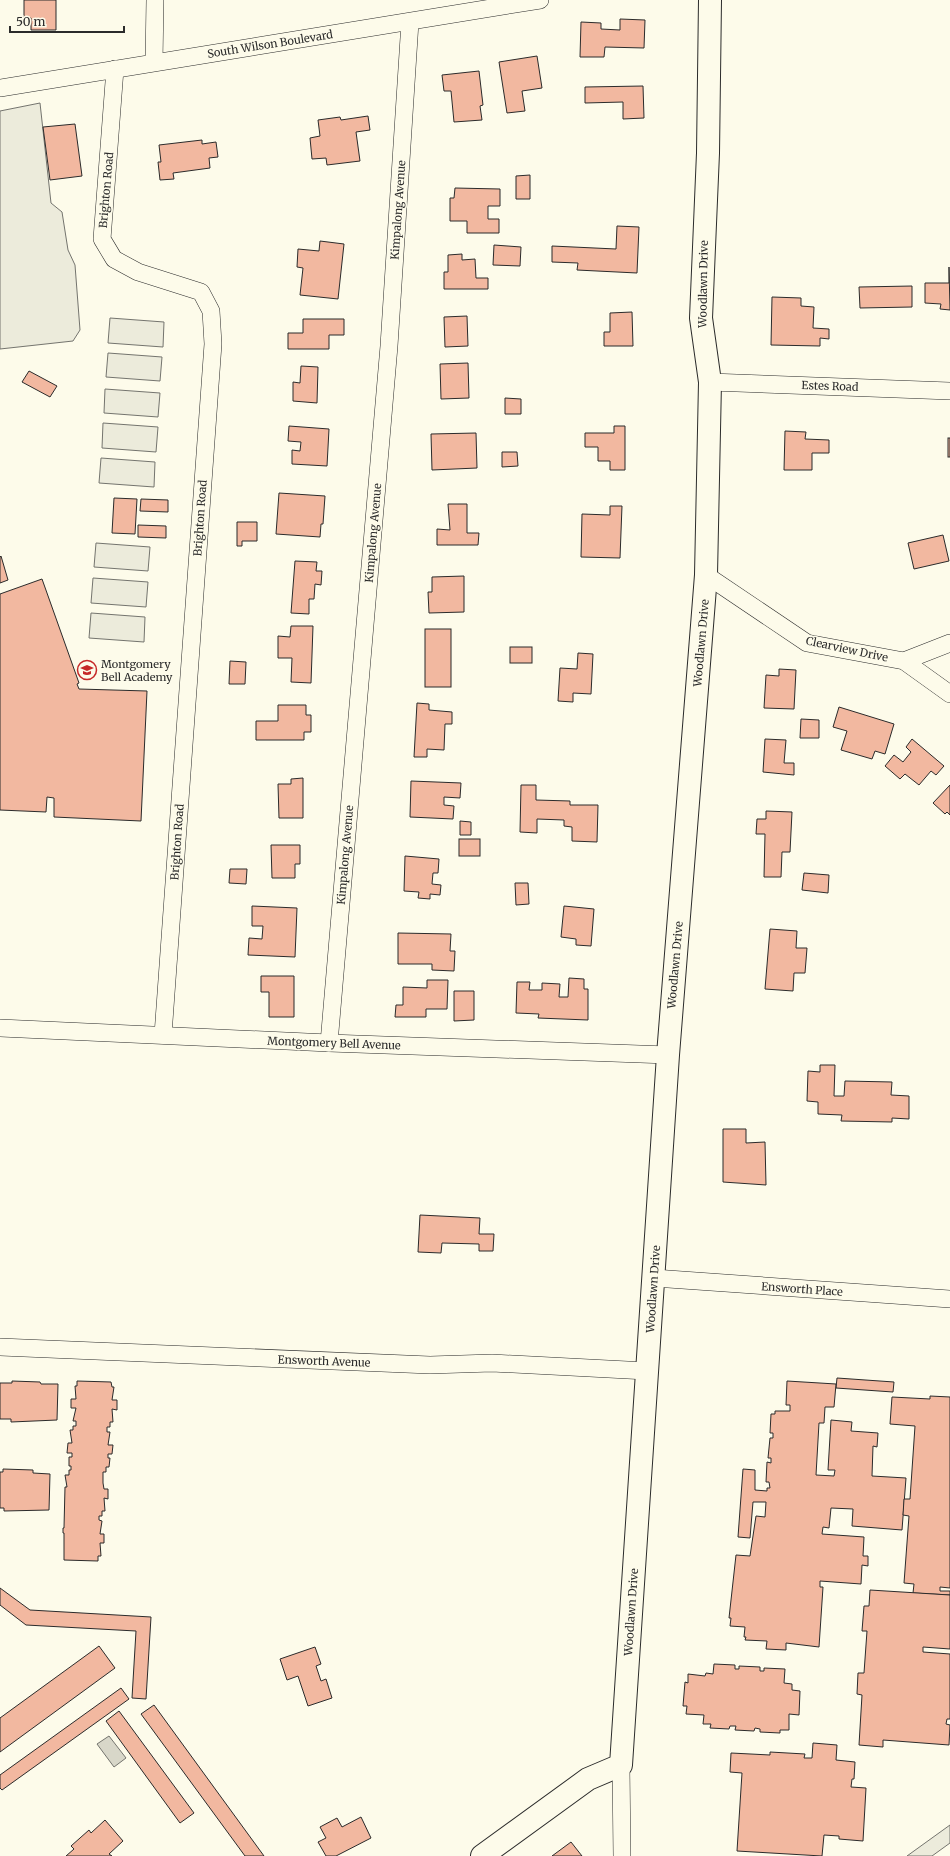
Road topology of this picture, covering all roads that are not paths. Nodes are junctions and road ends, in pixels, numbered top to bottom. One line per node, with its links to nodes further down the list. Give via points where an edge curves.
1 (155, 0): 5 (street)
2 (540, 0): 4 (street, South Wilson Boulevard)
3 (710, 0): 8 (main road, Woodlawn Drive, via 708,153 701,318)
4 (410, 22): 5 (street, South Wilson Boulevard); 16 (street, Kimpalong Avenue, via 388,354)
5 (154, 62): 6 (street, South Wilson Boulevard)
6 (115, 69): 7 (street, South Wilson Boulevard); 15 (street, Brighton Road, via 102,239 114,259 138,272 201,292 211,311 213,344)
7 (0, 88)
8 (710, 382): 9 (street, Estes Road); 10 (main road, Woodlawn Drive)
9 (950, 391)
10 (706, 576): 12 (street, Clearview Drive, via 807,643); 17 (main road, Woodlawn Drive)
11 (950, 643): 12 (street)
12 (904, 661): 13 (street, Clearview Drive)
13 (950, 694)
14 (0, 1028): 15 (street, Montgomery Bell Avenue)
15 (163, 1035): 16 (street, Montgomery Bell Avenue)
16 (329, 1043): 17 (street, Montgomery Bell Avenue)
17 (668, 1055): 18 (main road, Woodlawn Drive)
18 (654, 1278): 19 (street, Ensworth Place); 21 (main road, Woodlawn Drive)
19 (950, 1299)
20 (0, 1347): 21 (street, Ensworth Avenue, via 430,1366 492,1364)
21 (647, 1371): 22 (main road, Woodlawn Drive)
22 (620, 1765): 23 (main road, via 588,1779); 24 (street)
23 (482, 1856)
24 (622, 1856)

